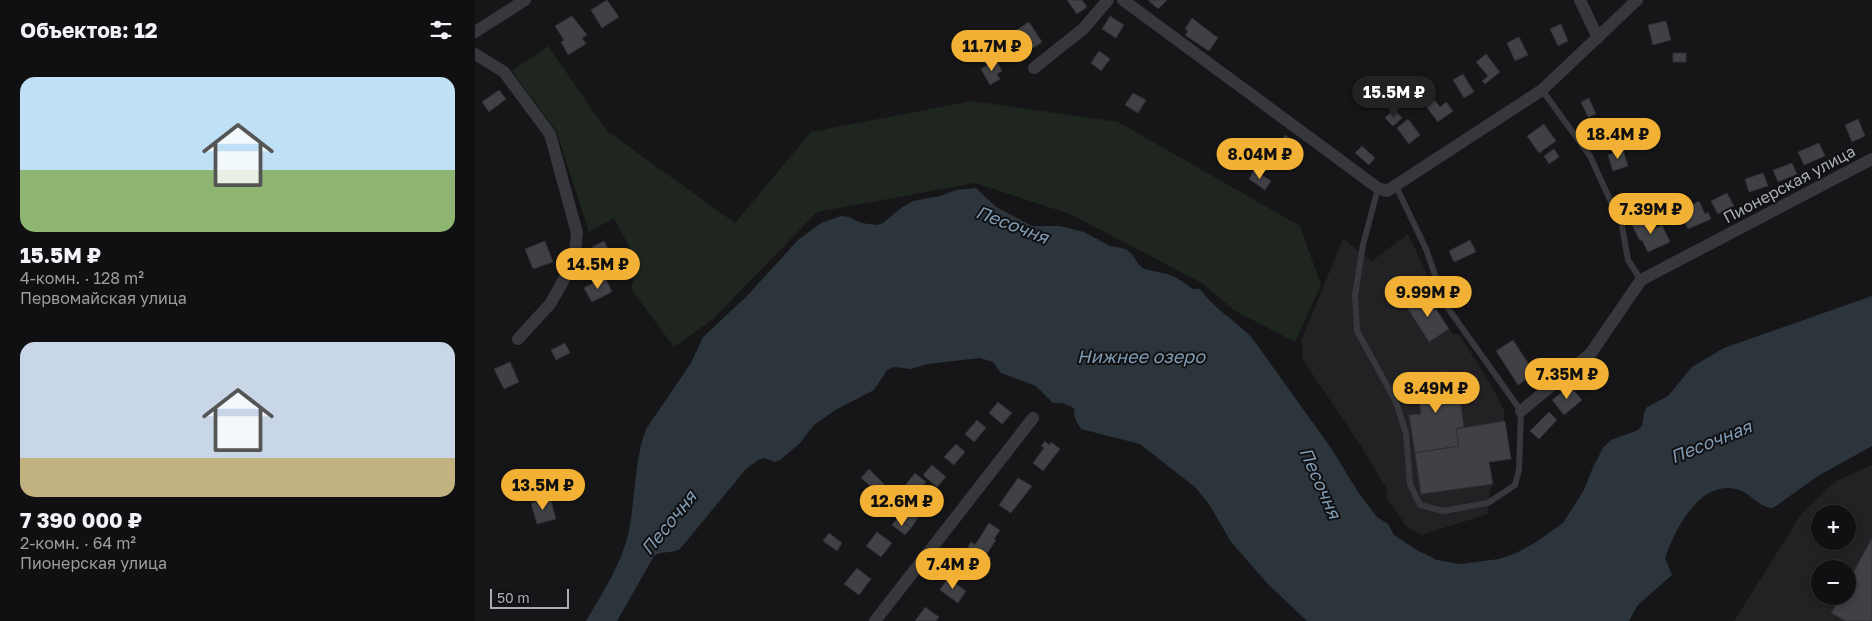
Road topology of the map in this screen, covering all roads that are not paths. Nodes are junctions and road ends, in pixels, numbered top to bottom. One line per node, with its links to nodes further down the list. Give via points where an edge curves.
1 (525, 0): 6 (street)
2 (1108, 0): 9 (street, via 1083,29)
3 (1123, 0): 13 (street)
4 (1580, 0): 7 (street)
5 (1637, 0): 7 (street)
6 (475, 32)
7 (1598, 38): 10 (street)
8 (475, 54): 15 (street, via 504,72 549,134 577,233 574,262 550,304)
9 (1034, 68)
10 (1542, 90): 12 (street); 14 (lane, via 1590,156 1622,226 1629,260)
11 (1872, 159): 14 (street, Пионерская улица)
12 (1395, 184): 13 (street, via 1387,191); 16 (lane, via 1426,249 1445,304)
13 (1378, 188): 16 (lane, via 1363,245 1355,295 1357,331 1396,402 1407,433 1410,484 1420,505 1443,511 1488,503 1515,485 1519,470)
14 (1641, 280): 16 (street, Пионерская улица, via 1591,353)
15 (518, 339)
16 (1521, 411)
17 (1033, 418): 18 (street)
18 (875, 621)

